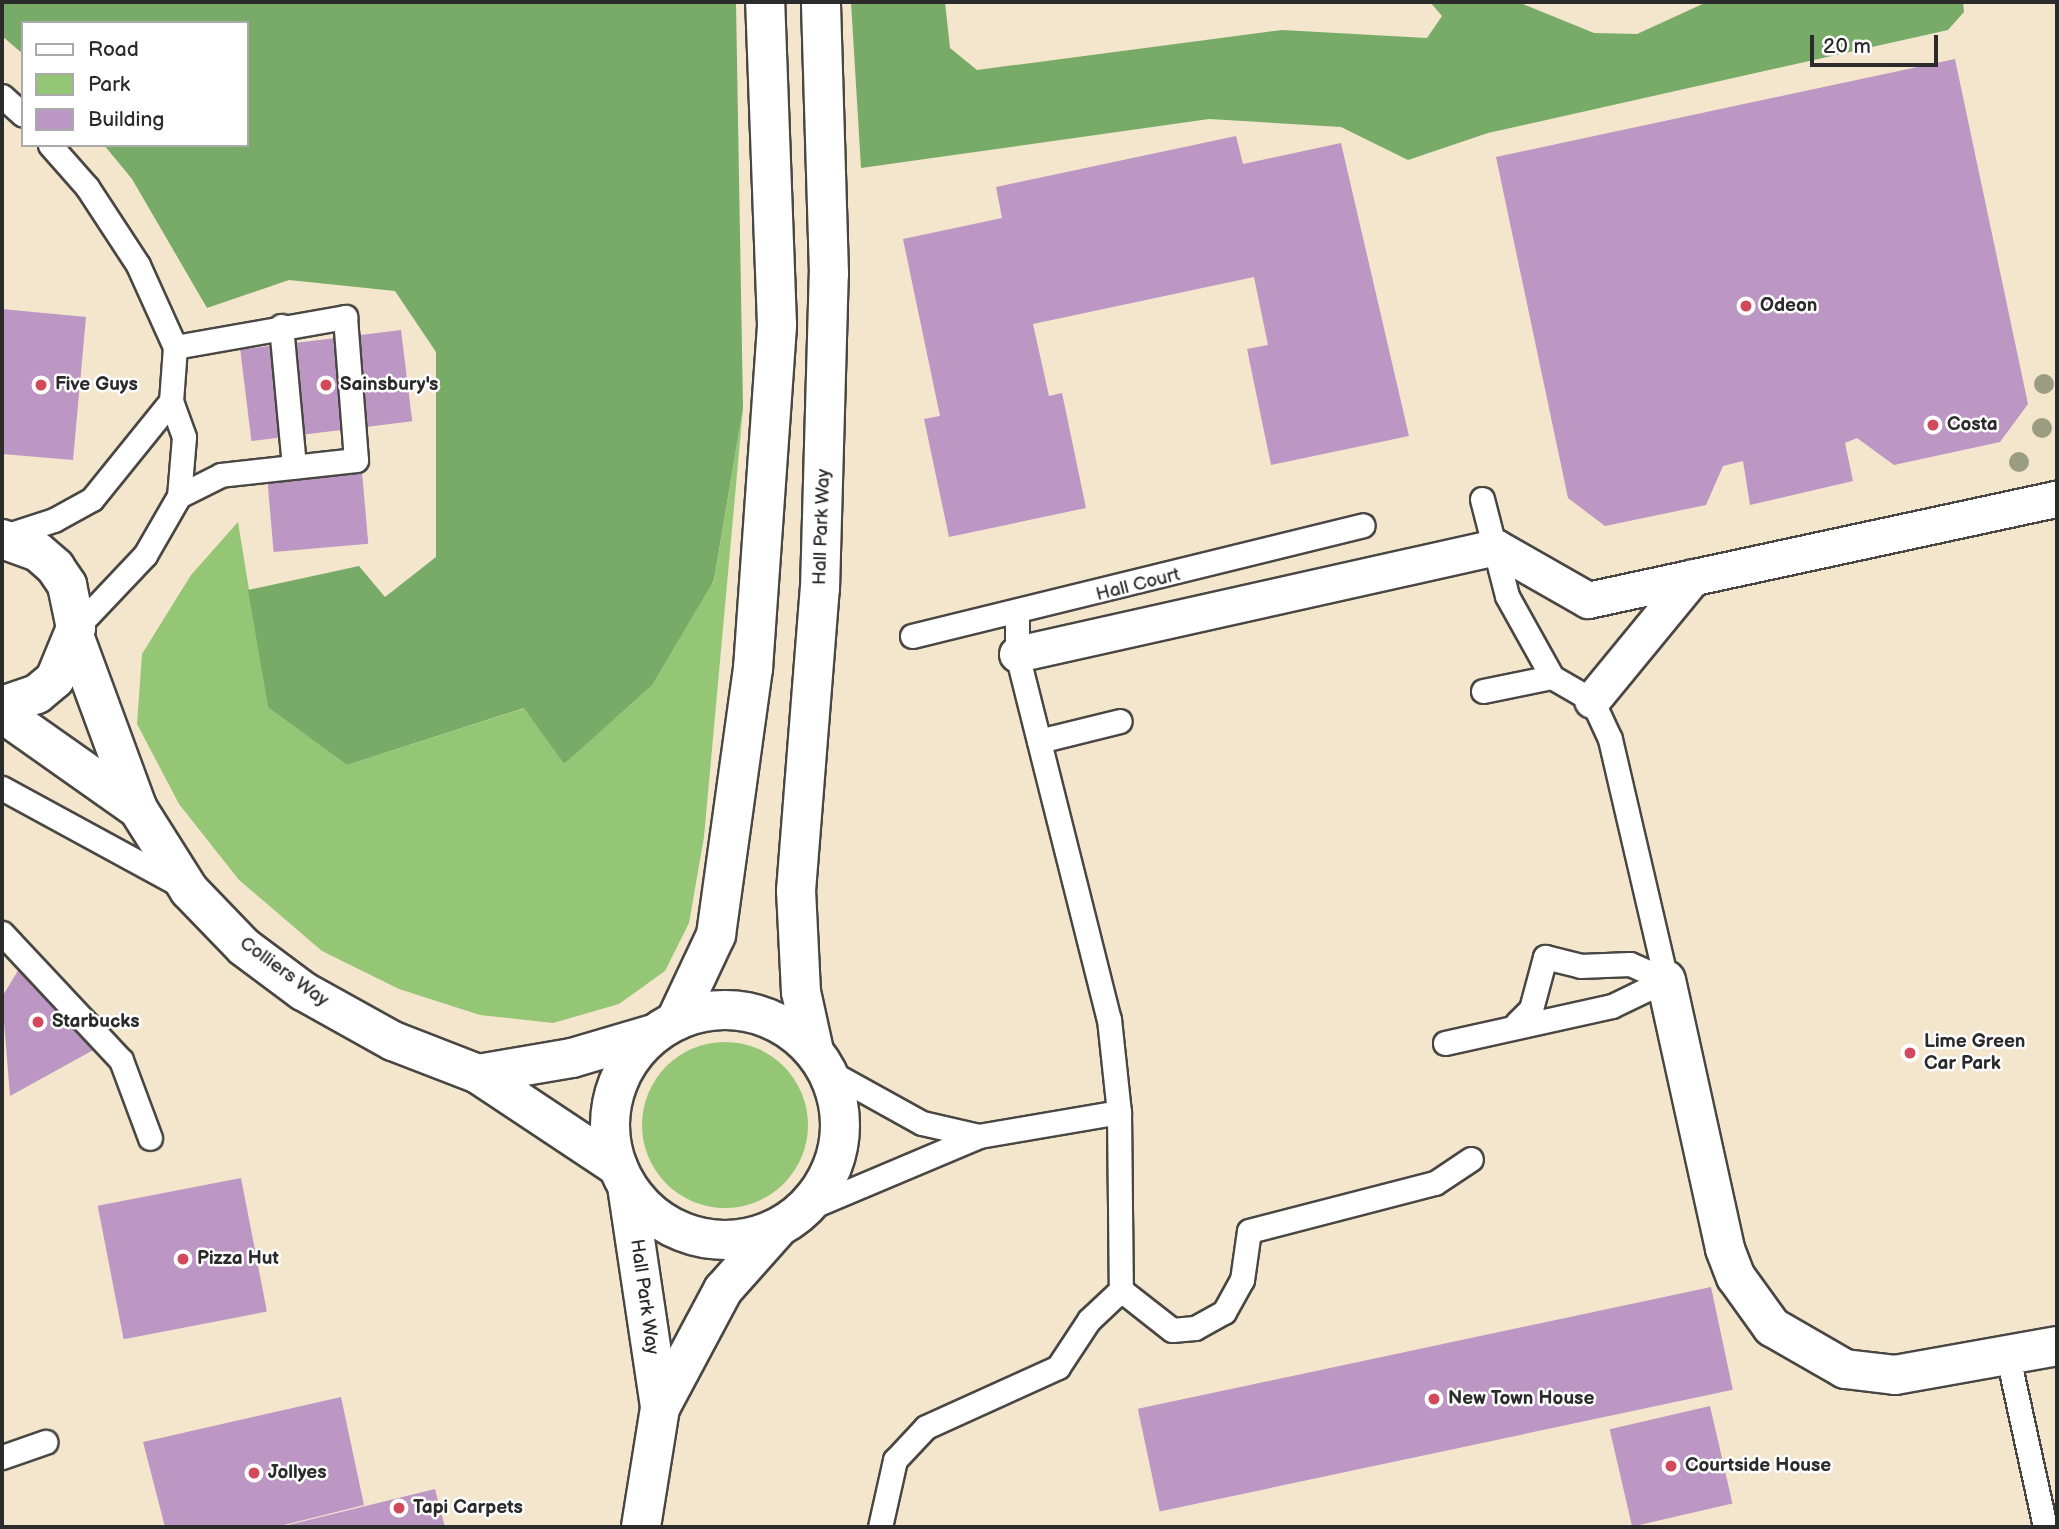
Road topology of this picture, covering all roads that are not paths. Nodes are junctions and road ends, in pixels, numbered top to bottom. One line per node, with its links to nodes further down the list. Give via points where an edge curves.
1 (765, 2): 34 (main road, via 777,325 742,774 716,935)
2 (821, 2): 36 (main road, Hall Park Way, via 829,274 820,589 796,891 801,992)
3 (2, 96): 4 (lane)
4 (21, 112)
5 (52, 147): 7 (lane, via 87,187 138,265)
6 (281, 326): 7 (lane); 9 (lane); 9 (lane, via 345,317 356,460)
7 (175, 347): 8 (lane)
8 (172, 401): 10 (lane, via 184,438); 14 (lane, via 92,499 54,520)
9 (294, 466): 10 (lane, via 221,475)
10 (179, 496): 18 (lane, via 145,555)
11 (1482, 499): 15 (lane)
12 (2057, 499): 16 (street)
13 (1363, 525): 17 (lane, Hall Court)
14 (2, 538): 18 (main road, Colliers Way, via 38,552 55,567 67,585)
15 (1495, 548): 16 (street, via 1588,600); 20 (street); 21 (lane, via 1507,596)
16 (1693, 577): 23 (street)
17 (1017, 615): 19 (lane, Hall Court); 20 (lane)
18 (76, 633): 24 (main road, via 55,679 37,694); 29 (main road, Colliers Way)
19 (912, 636)
20 (1017, 654): 27 (lane)
21 (1552, 677): 22 (lane); 23 (lane)
22 (1483, 691)
23 (1592, 700): 32 (lane, via 1610,739)
24 (2, 706)
25 (2, 713): 29 (main road, Colliers Way)
26 (1120, 721): 27 (lane)
27 (1039, 741): 38 (lane, via 1109,1019)
28 (2, 788): 30 (lane)
29 (138, 809): 30 (main road, Colliers Way)
30 (189, 890): 37 (main road, Colliers Way, via 244,947 303,990 393,1041)
31 (2, 933): 40 (lane, via 121,1060)
32 (1666, 980): 33 (lane, via 1612,1006); 33 (lane, via 1630,964 1580,966 1545,957 1531,1009); 46 (main road, via 1725,1249 1735,1277 1772,1327 1845,1369 1895,1375)
33 (1517, 1023): 35 (lane)
34 (665, 1027): 36 (main road, via 712,1010 750,1012 785,1026); 37 (main road, via 572,1058); 42 (main road, via 628,1062 614,1095 610,1132)
35 (1445, 1043)
36 (821, 1061): 39 (lane, via 922,1124); 43 (main road, via 838,1099 837,1149 823,1186)
37 (478, 1074): 42 (main road, Colliers Way)
38 (1119, 1112): 39 (lane); 44 (lane)
39 (979, 1136): 43 (lane)
40 (150, 1138)
41 (1471, 1159): 44 (lane, via 1435,1183 1249,1231 1242,1280 1224,1312 1195,1328 1172,1330)
42 (623, 1177): 43 (main road, via 650,1212 690,1233 746,1238); 47 (main road, Hall Park Way)
43 (791, 1219): 47 (main road, Hall Park Way, via 723,1290)
44 (1121, 1290): 51 (lane, via 1089,1320 1058,1367 926,1427 895,1460)
45 (2057, 1346): 46 (main road)
46 (2008, 1357): 52 (lane)
47 (660, 1408): 50 (main road, Hall Park Way)
48 (45, 1442): 49 (lane)
49 (2, 1457)
50 (641, 1527)
51 (880, 1527)
52 (2045, 1527)

